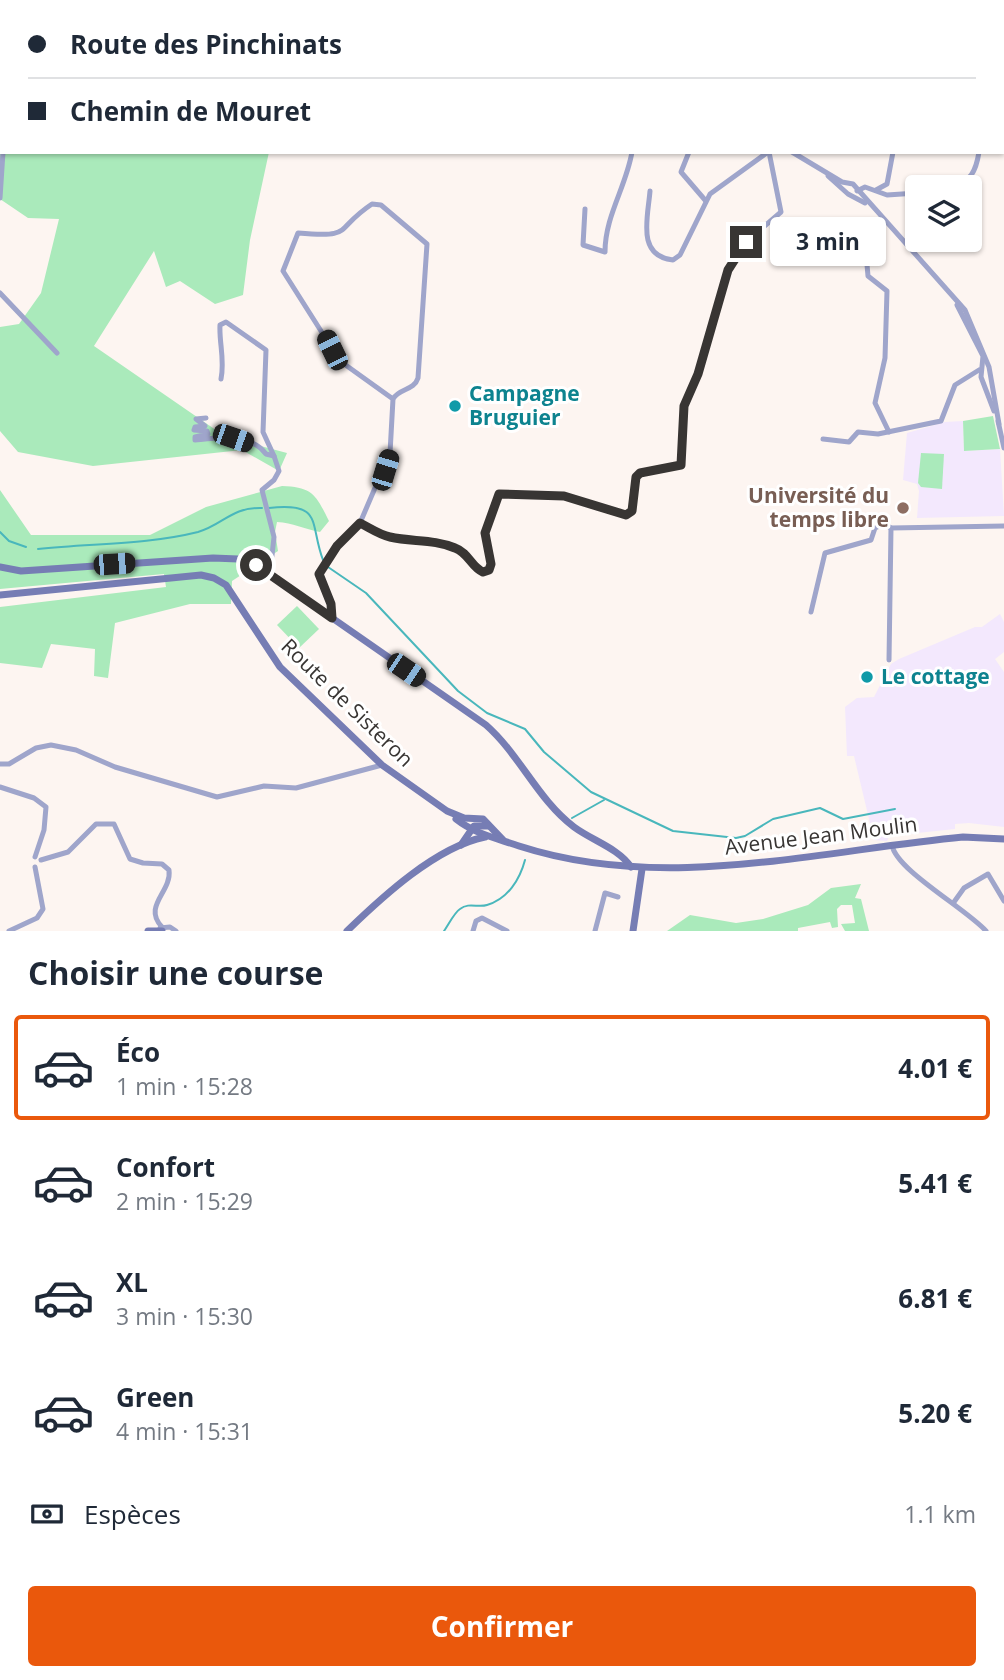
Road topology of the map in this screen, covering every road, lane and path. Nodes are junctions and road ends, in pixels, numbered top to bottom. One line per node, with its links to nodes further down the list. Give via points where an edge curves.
1 (2, 154): 17 (street)
2 (632, 154): 20 (street, via 623,191 612,210 605,251 583,245)
3 (688, 154): 18 (street, via 682,174)
4 (765, 154): 18 (street)
5 (769, 154): 10 (street)
6 (775, 154): 10 (street)
7 (795, 154): 11 (street)
8 (893, 154): 13 (street, via 887,184)
9 (979, 154): 12 (street)
10 (772, 161): 34 (street, via 780,215 746,242 728,270 684,406 681,465 640,473 632,511 626,515 564,496 499,494 485,533 491,564 483,572 468,554 453,547 387,537)
11 (824, 171): 15 (street, via 853,184); 19 (street, via 848,194)
12 (973, 175)
13 (876, 190): 15 (street, via 865,187); 16 (street, via 887,195)
14 (650, 191): 18 (street, via 647,245 667,260 680,256)
15 (857, 191): 19 (street)
16 (905, 194)
17 (0, 198)
18 (705, 200)
19 (871, 206): 24 (street, via 972,322)
20 (584, 209)
21 (855, 257): 30 (street, via 857,248 866,253 869,276 887,291 885,358 875,403)
22 (0, 293): 23 (street)
23 (57, 353)
24 (983, 372): 26 (street); 26 (street); 29 (street); 30 (street, via 955,385 942,421)
25 (221, 379): 33 (street, via 224,356 219,330 226,322 266,350 263,432)
26 (991, 381): 29 (street)
27 (393, 399): 27 (street, via 418,378 427,244 381,205 372,204 341,233 298,233 283,271 340,361); 34 (street, via 390,453)
28 (206, 418): 33 (street, via 196,419 205,426 194,430 208,434 195,440 233,438)
29 (999, 424): 32 (street)
30 (888, 432): 31 (street, via 858,432 849,442)
31 (822, 439)
32 (1004, 448)
33 (274, 456): 38 (street, via 279,471 262,490 274,537)
34 (360, 523): 41 (street, via 337,546 319,574)
35 (1002, 525): 36 (street)
36 (891, 528): 40 (street, via 884,524 875,528 871,540 825,552); 42 (street)
37 (0, 567): 38 (main road, via 21,571 230,558)
38 (270, 574): 41 (main road)
39 (0, 595): 44 (main road, Route de Sisteron, via 181,577 214,578 234,595 280,667)
40 (811, 612)
41 (332, 618): 55 (main road, via 498,735 564,818 624,857)
42 (889, 660)
43 (0, 764): 44 (street, via 51,745 217,797 264,786 296,788)
44 (382, 765): 46 (main road, Route de Sisteron)
45 (0, 787): 60 (street, via 46,807 38,858 68,852 96,824 114,824 130,859 162,864 169,870 169,882 154,908)
46 (447, 811): 47 (main road, Route de Sisteron); 48 (main road, Route de Sisteron)
47 (485, 822): 48 (main road); 49 (main road); 51 (main road, Route de Sisteron)
48 (471, 831): 49 (main road, Route de Sisteron); 53 (main road)
49 (483, 837): 51 (main road, Route de Sisteron); 53 (main road)
50 (1004, 839): 52 (main road, Avenue Jean Moulin, via 963,837)
51 (503, 840): 55 (main road, Route de Sisteron, via 565,859)
52 (892, 845): 56 (main road, Avenue Jean Moulin, via 702,868); 59 (street, via 913,874)
53 (458, 848): 64 (main road, via 394,886)
54 (36, 867): 61 (street, via 43,909 37,918)
55 (631, 867): 56 (main road, Route de Sisteron)
56 (642, 869): 68 (main road)
57 (618, 897): 67 (street, via 604,893)
58 (1004, 901): 59 (street, via 988,874 964,888)
59 (954, 902): 69 (street)
60 (161, 930): 62 (main road); 63 (street, via 172,927)
61 (9, 931)
62 (148, 931)
63 (176, 931)
64 (348, 931)
65 (473, 931): 66 (street, via 482,918)
66 (507, 931)
67 (595, 931)
68 (633, 931)
69 (986, 931)

